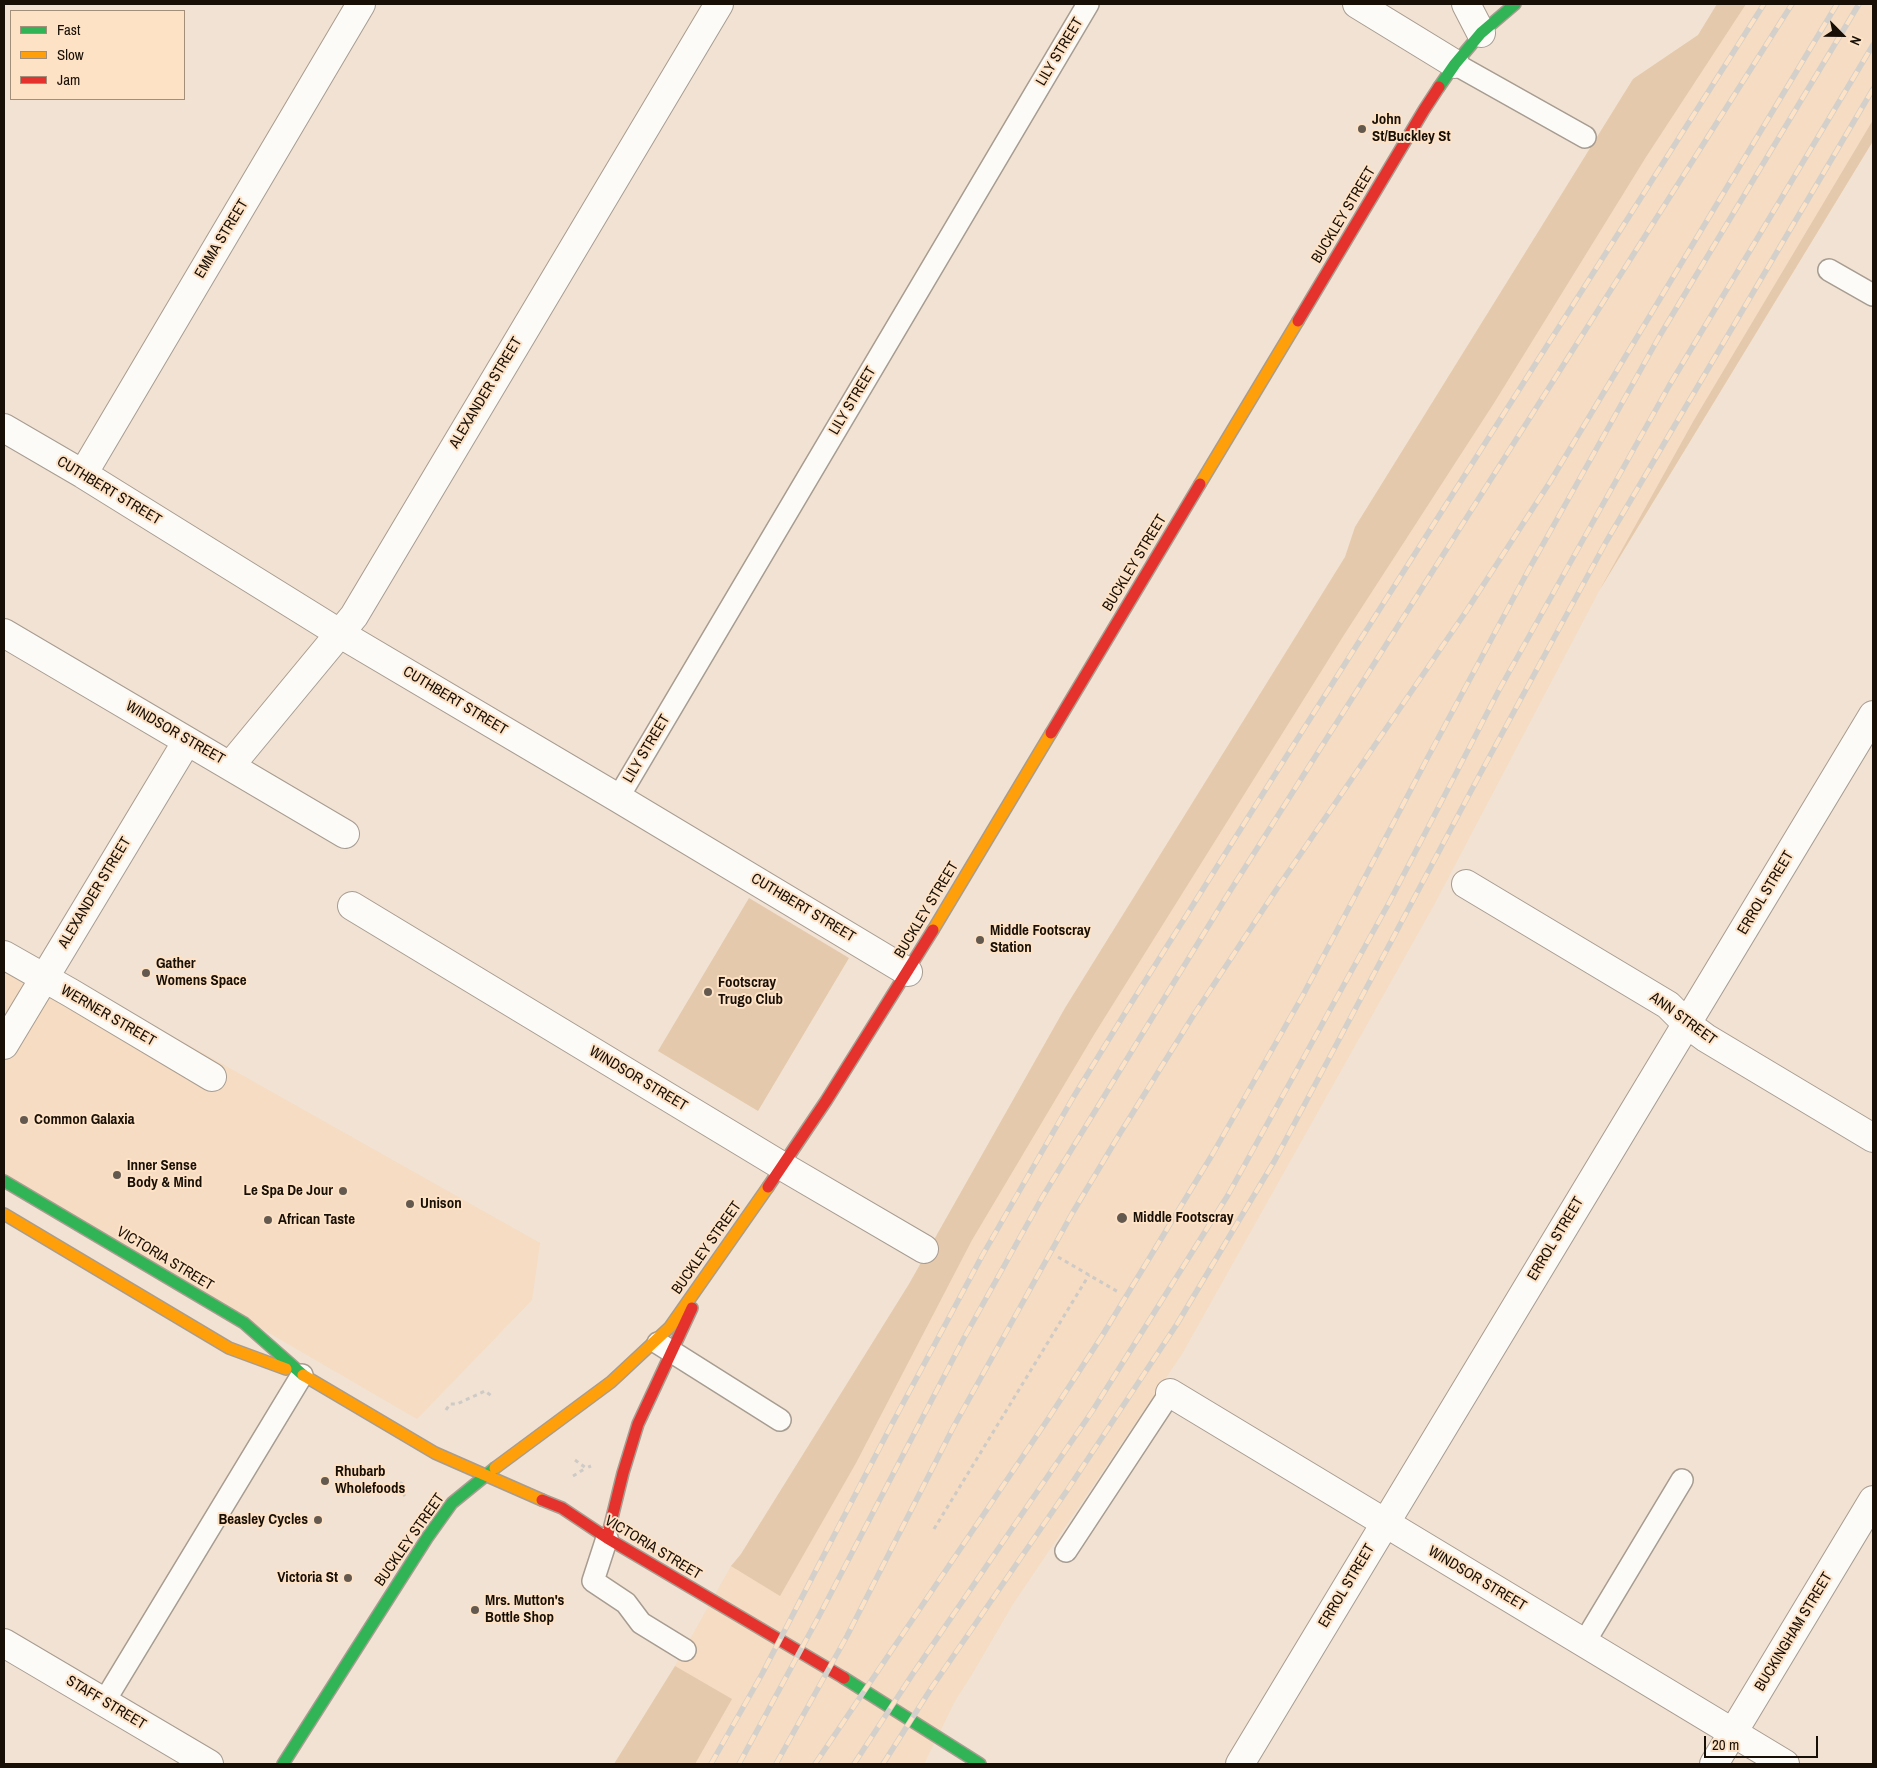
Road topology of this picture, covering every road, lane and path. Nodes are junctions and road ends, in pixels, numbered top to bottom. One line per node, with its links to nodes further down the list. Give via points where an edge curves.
1 (361, 4): 13 (street, EMMA STREET)
2 (719, 4): 15 (street, ALEXANDER STREET, via 354,616)
3 (1088, 4): 19 (lane, LILY STREET)
4 (1357, 4): 8 (street)
5 (1466, 4): 7 (street)
6 (1515, 4): 7 (main road, BUCKLEY STREET)
7 (1481, 33): 8 (main road, BUCKLEY STREET)
8 (1455, 64): 9 (lane); 24 (main road, BUCKLEY STREET, via 1414,127)
9 (1584, 137)
10 (1829, 270): 11 (lane)
11 (1873, 295)
12 (4, 428): 13 (street, CUTHBERT STREET)
13 (83, 474): 15 (street, CUTHBERT STREET)
14 (4, 633): 17 (street, WINDSOR STREET)
15 (339, 633): 18 (street, ALEXANDER STREET); 19 (street, CUTHBERT STREET)
16 (1873, 715): 26 (street, ERROL STREET)
17 (187, 740): 18 (street, WINDSOR STREET); 25 (street, ALEXANDER STREET)
18 (230, 766): 20 (street, WINDSOR STREET)
19 (618, 798): 24 (street, CUTHBERT STREET)
20 (345, 834)
21 (1466, 884): 26 (street, ANN STREET, via 1668,1005)
22 (352, 906): 30 (street, WINDSOR STREET)
23 (4, 955): 25 (street, WERNER STREET)
24 (908, 972): 30 (main road, BUCKLEY STREET, via 850,1066)
25 (44, 979): 27 (street, ALEXANDER STREET); 28 (street, WERNER STREET)
26 (1687, 1024): 29 (street, ANN STREET); 49 (street, ERROL STREET)
27 (4, 1045)
28 (212, 1077)
29 (1873, 1138)
30 (782, 1166): 33 (street, WINDSOR STREET); 35 (main road, BUCKLEY STREET)
31 (4, 1181): 39 (main road, VICTORIA STREET, via 244,1323)
32 (4, 1214): 39 (main road, VICTORIA STREET, via 229,1348)
33 (924, 1249)
34 (1058, 1257): 36 (path)
35 (709, 1273): 38 (main road); 38 (main road, BUCKLEY STREET, via 670,1327)
36 (1089, 1275): 37 (path); 50 (path)
37 (1120, 1293)
38 (664, 1346): 43 (lane); 44 (main road, BUCKLEY STREET, via 556,1421); 51 (main road, via 623,1473)
39 (302, 1374): 44 (main road, VICTORIA STREET, via 435,1452); 56 (lane)
40 (1170, 1393): 49 (street, WINDSOR STREET); 52 (lane)
41 (493, 1397): 42 (path, via 485,1391 450,1404)
42 (446, 1410)
43 (780, 1420)
44 (486, 1475): 51 (main road, VICTORIA STREET, via 553,1504); 59 (main road, BUCKLEY STREET, via 458,1497 434,1527)
45 (1682, 1480): 54 (lane)
46 (402, 1482): 47 (path, via 398,1489)
47 (405, 1496)
48 (1873, 1500): 57 (street, BUCKINGHAM STREET)
49 (1385, 1523): 54 (street, WINDSOR STREET); 61 (street, ERROL STREET)
50 (934, 1529)
51 (607, 1538): 55 (lane, via 593,1581 626,1603 641,1623); 60 (main road, VICTORIA STREET, via 843,1678)
52 (1066, 1551)
53 (4, 1643): 56 (street, STAFF STREET)
54 (1584, 1643): 57 (street, WINDSOR STREET)
55 (685, 1650)
56 (104, 1702): 58 (street, STAFF STREET)
57 (1733, 1732): 62 (street, BUCKINGHAM STREET); 63 (street, WINDSOR STREET)
58 (209, 1764)
59 (283, 1764)
60 (980, 1764)
61 (1240, 1764)
62 (1714, 1764)
63 (1785, 1764)

